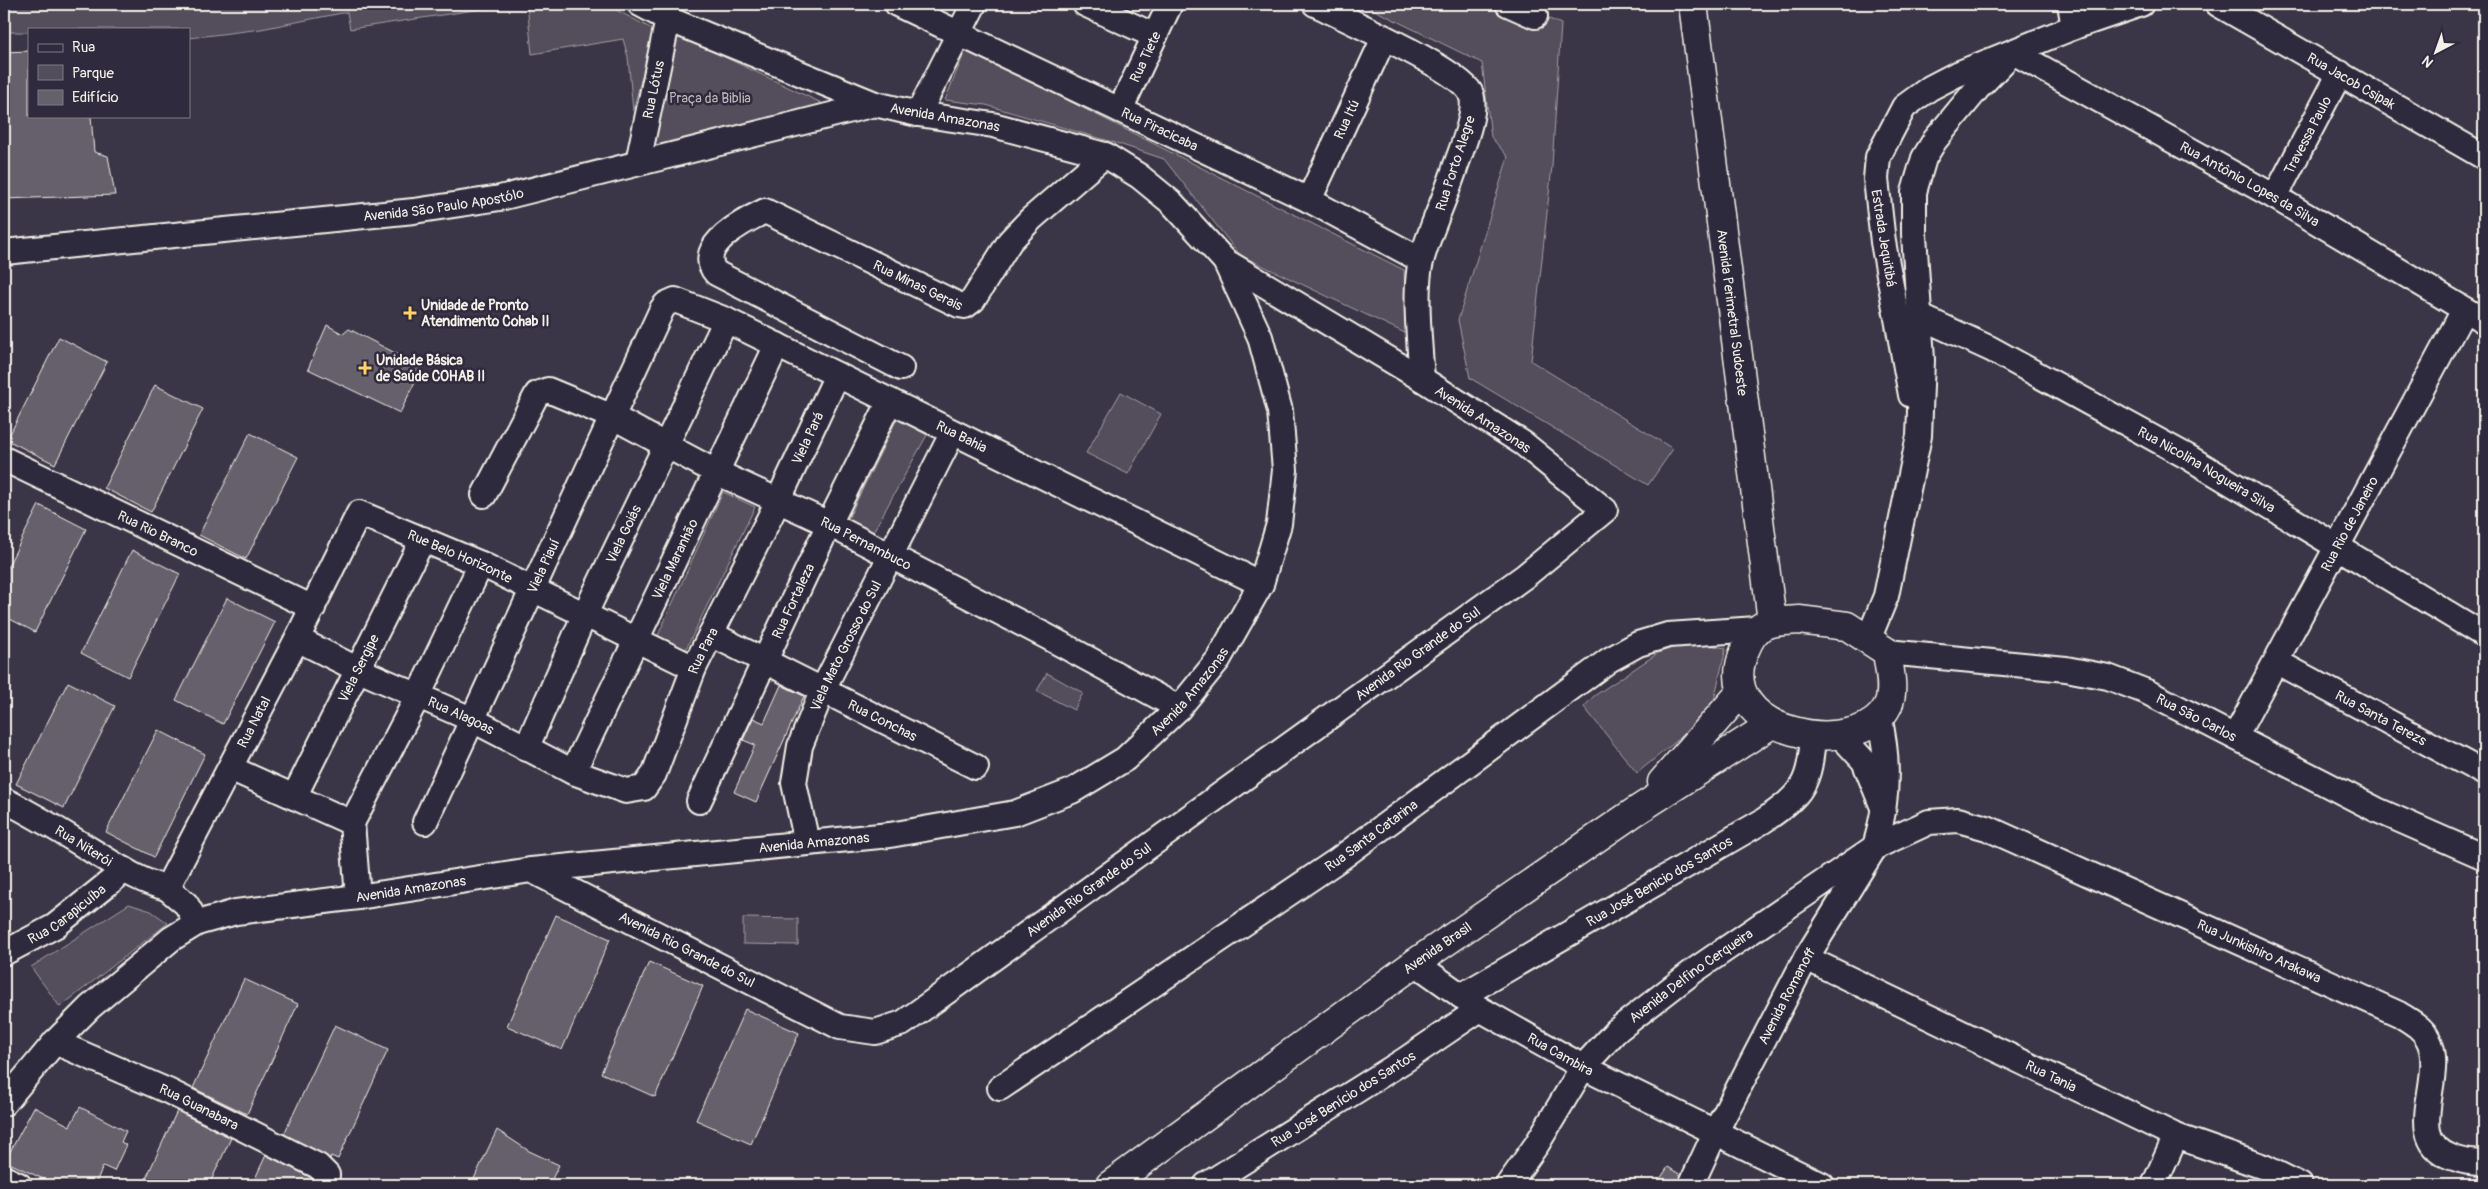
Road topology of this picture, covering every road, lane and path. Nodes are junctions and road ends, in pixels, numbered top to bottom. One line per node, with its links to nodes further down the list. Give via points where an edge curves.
1 (640, 4): 13 (street, Avenida Amazonas)
2 (897, 4): 15 (street, Rua Piracicaba)
3 (974, 4): 15 (street)
4 (1085, 4): 16 (street)
5 (1170, 4): 16 (street, Rua Tiete)
6 (1315, 4): 17 (street, Rua Porto Alegre)
7 (1508, 4): 12 (street)
8 (1693, 4): 59 (main road, Avenida Perimetral Sudoeste)
9 (2070, 4): 14 (street)
10 (2142, 4): 14 (street, Estrada Jequitibá)
11 (2218, 4): 19 (street, Rua Jacob Csipak)
12 (1535, 16)
13 (668, 18): 20 (street, Avenida Amazonas); 25 (street, Rua Lótus)
14 (2074, 27): 18 (street, Estrada Jequitibá)
15 (959, 34): 21 (street, Rua Piracicaba); 22 (street)
16 (1155, 36): 21 (street, Rua Tiete)
17 (1384, 38): 27 (street, Rua Itú); 29 (street, Rua Porto Alegre, via 1457,80 1470,93 1473,102 1453,175)
18 (2012, 52): 26 (street, Rua Antônio Lopes da Silva); 33 (street, Estrada Jequitibá, via 1953,116 1924,158 1914,192); 42 (street, Estrada Jequitibá, via 1955,75 1904,107 1878,157 1876,202)
19 (2340, 73): 24 (street, Rua Jacob Csipak); 26 (street, Travessa Paulo)
20 (875, 104): 22 (street, Avenida Amazonas); 25 (street, Avenida São Paulo Apostólo)
21 (1120, 110): 27 (street, Rua Piracicaba)
22 (918, 114): 23 (street, Avenida Amazonas, via 993,125)
23 (1105, 155): 30 (street, Avenida Amazonas, via 1139,176 1172,203); 36 (street, Rua Minas Gerais, via 1010,241 973,300 965,306 765,211 730,230 712,249 710,258 716,273)
24 (2484, 156)
25 (638, 162): 28 (street, Avenida São Paulo Apostólo, via 500,198 414,211)
26 (2275, 197): 32 (street, Rua Antônio Lopes da Silva)
27 (1309, 200): 29 (street, Rua Piracicaba)
28 (4, 252)
29 (1421, 260): 38 (street, Rua Porto Alegre)
30 (1225, 261): 38 (street, Avenida Amazonas); 55 (street, Avenida Amazonas, via 1260,337 1280,411 1286,470 1279,524)
31 (662, 309): 34 (street, Rua Bahia, via 670,302 679,301); 40 (street, Viela Piauí)
32 (2474, 316): 52 (street, Rua Rio de Janeiro)
33 (1921, 317): 42 (street, Estrada Jequitibá); 52 (street, Rua Nicolina Nogueira Silva, via 1991,349 2188,457)
34 (726, 320): 35 (street, Rua Bahia); 43 (street, Viela Goiás)
35 (777, 345): 37 (street, Rua Bahia); 45 (street, Viela Maranhão)
36 (902, 368)
37 (837, 375): 39 (street, Rua Bahia); 47 (street, Viela Pará)
38 (1422, 379): 48 (street, Avenida Amazonas, via 1524,444)
39 (890, 401): 41 (street, Rua Bahia); 50 (street, Rua Fortaleza)
40 (613, 417): 43 (street, Rua Pernambuco); 46 (street, Rua Pernambuco, via 548,390 537,394); 56 (street, Viela Piauí)
41 (952, 434): 53 (street, Viela Mato Grosso do Sul); 55 (street, Rua Bahia)
42 (1919, 436): 64 (street, Estrada Jequitibá)
43 (667, 446): 45 (street, Rua Pernambuco); 58 (street, Viela Goiás)
44 (4, 459): 57 (street, Rua Rio Branco)
45 (716, 472): 47 (street, Rua Pernambuco); 63 (street, Viela Maranhão)
46 (484, 496)
47 (778, 501): 50 (street, Rua Pernambuco); 60 (street, Rua Para)
48 (1605, 510): 97 (street, Avenida Rio Grande do Sul, via 1525,576 903,1023 874,1032 840,1027)
49 (359, 513): 51 (street, Rue Belo Horizonte); 57 (street, Rua Natal)
50 (829, 524): 53 (street, Rua Pernambuco); 66 (street, Rua Fortaleza)
51 (423, 539): 54 (street, Rue Belo Horizonte); 68 (street, Viela Sergipe)
52 (2336, 547): 61 (street, Rua Nicolina Nogueira Silva); 65 (street, Rua Rio de Janeiro)
53 (892, 557): 69 (street, Viela Mato Grosso do Sul); 72 (street, Rua Pernambuco)
54 (481, 564): 56 (street, Rue Belo Horizonte); 71 (street)
55 (1261, 584): 72 (street, Avenida Amazonas, via 1218,660)
56 (531, 589): 58 (street, Rue Belo Horizonte); 74 (street, Viela Piauí)
57 (313, 608): 62 (street, Rua Natal)
58 (584, 616): 63 (street, Rue Belo Horizonte); 79 (street, Viela Goiás)
59 (1764, 625): 64 (main road, via 1799,620 1847,626); 70 (main road, via 1742,656 1738,676); 107 (street, Rua Santa Catarina, via 1668,635 1638,644 1609,660 1338,860)
60 (711, 634): 66 (street, Rua Conchas); 67 (street, Rua Para)
61 (2484, 635)
62 (297, 639): 68 (street, Rua Alagoas); 81 (street, Rua Natal)
63 (636, 641): 67 (street, Rue Belo Horizonte); 82 (street, Viela Maranhão)
64 (1878, 646): 73 (main road, via 1891,689 1889,704); 78 (street, Rua São Carlos, via 2066,668 2108,677 2147,692)
65 (2277, 662): 78 (street, Rua Rio de Janeiro); 83 (street, Rua Santa Terezs)
66 (765, 663): 69 (street, Rua Conchas); 87 (street, Rua Fortaleza)
67 (694, 668): 84 (street, Rua Para, via 654,774 644,788)
68 (359, 670): 71 (street, Rua Alagoas); 85 (street, Viela Sergipe)
69 (824, 689): 80 (street, Rua Conchas); 93 (street, Viela Mato Grosso do Sul, via 796,762 794,783)
70 (1741, 692): 75 (main road); 89 (main road)
71 (418, 696): 74 (street, Rua Alagoas); 92 (street)
72 (1179, 708): 93 (street, Avenida Amazonas, via 1125,758 1072,791 1015,813 890,835)
73 (1879, 717): 77 (main road, via 1868,726); 88 (street, Avenida Romanoff, via 1888,765)
74 (471, 719): 79 (street, Rua Alagoas); 90 (street, Viela Piauí)
75 (1772, 724): 76 (main road); 89 (main road, Avenida Brasil)
76 (1813, 735): 77 (main road); 104 (street, Rua José Benicio dos Santos, via 1811,765 1804,786 1789,803)
77 (1840, 735): 88 (street, via 1864,761)
78 (2235, 737): 95 (street, Rua São Carlos, via 2377,810)
79 (526, 749): 82 (street, Rua Alagoas)
80 (976, 767)
81 (230, 768): 85 (street); 98 (street, Rua Natal)
82 (573, 772): 84 (street, Rua Alagoas)
83 (2484, 773)
84 (626, 791)
85 (294, 797): 92 (street)
86 (4, 800): 96 (street, Rua Niterói)
87 (699, 801)
88 (1883, 807): 94 (street, Avenida Romanoff)
89 (1633, 813): 103 (main road, Avenida Brasil)
90 (425, 822)
91 (1929, 822): 94 (street, Avenida Delfino Cerqueira); 111 (street, Rua Junkishiro Arakawa, via 1958,820 1987,828 2399,1014 2418,1026 2433,1051 2434,1069 2427,1113 2427,1133 2433,1146 2464,1162)
92 (352, 823): 99 (street)
93 (807, 843): 97 (street, Avenida Amazonas)
94 (1875, 847): 102 (street, Avenida Romanoff); 106 (street, Avenida Delfino Cerqueira, via 1695,970 1616,1031)
95 (2484, 857)
96 (125, 870): 98 (street, Rua Niterói, via 152,885); 101 (street, Rua Carapicuíba, via 55,926)
97 (530, 870): 99 (street, Avenida Amazonas)
98 (166, 888): 100 (street, via 186,904)
99 (358, 897): 100 (street, Avenida Amazonas, via 236,912)
100 (197, 923): 105 (street, Avenida Amazonas, via 171,939 90,1007)
101 (4, 954)
102 (1806, 958): 109 (street, Avenida Romanoff); 110 (street, Rua Tania)
103 (1415, 963): 104 (street, Rua Cambira); 115 (main road, Avenida Brasil)
104 (1471, 1003): 106 (street, Rua Cambira); 116 (street, Rua José Benício dos Santos, via 1405,1060)
105 (55, 1042): 108 (street, Avenida Amazonas); 114 (street, Rua Guanabara, via 168,1091 318,1166 327,1175)
106 (1583, 1067): 109 (street, Rua Cambira); 117 (street, Avenida Delfino Cerqueira, via 1538,1144)
107 (1000, 1088)
108 (4, 1103)
109 (1715, 1133): 118 (street, Avenida Romanoff); 119 (street, Rua Cambira)
110 (2176, 1136): 120 (street); 121 (street, Rua Tania, via 2264,1167)
111 (2484, 1162)
112 (4, 1178): 113 (street)
113 (19, 1185)
114 (326, 1185)
115 (1110, 1185)
116 (1206, 1185)
117 (1508, 1185)
118 (1691, 1185)
119 (1822, 1185)
120 (2154, 1185)
121 (2300, 1185)

